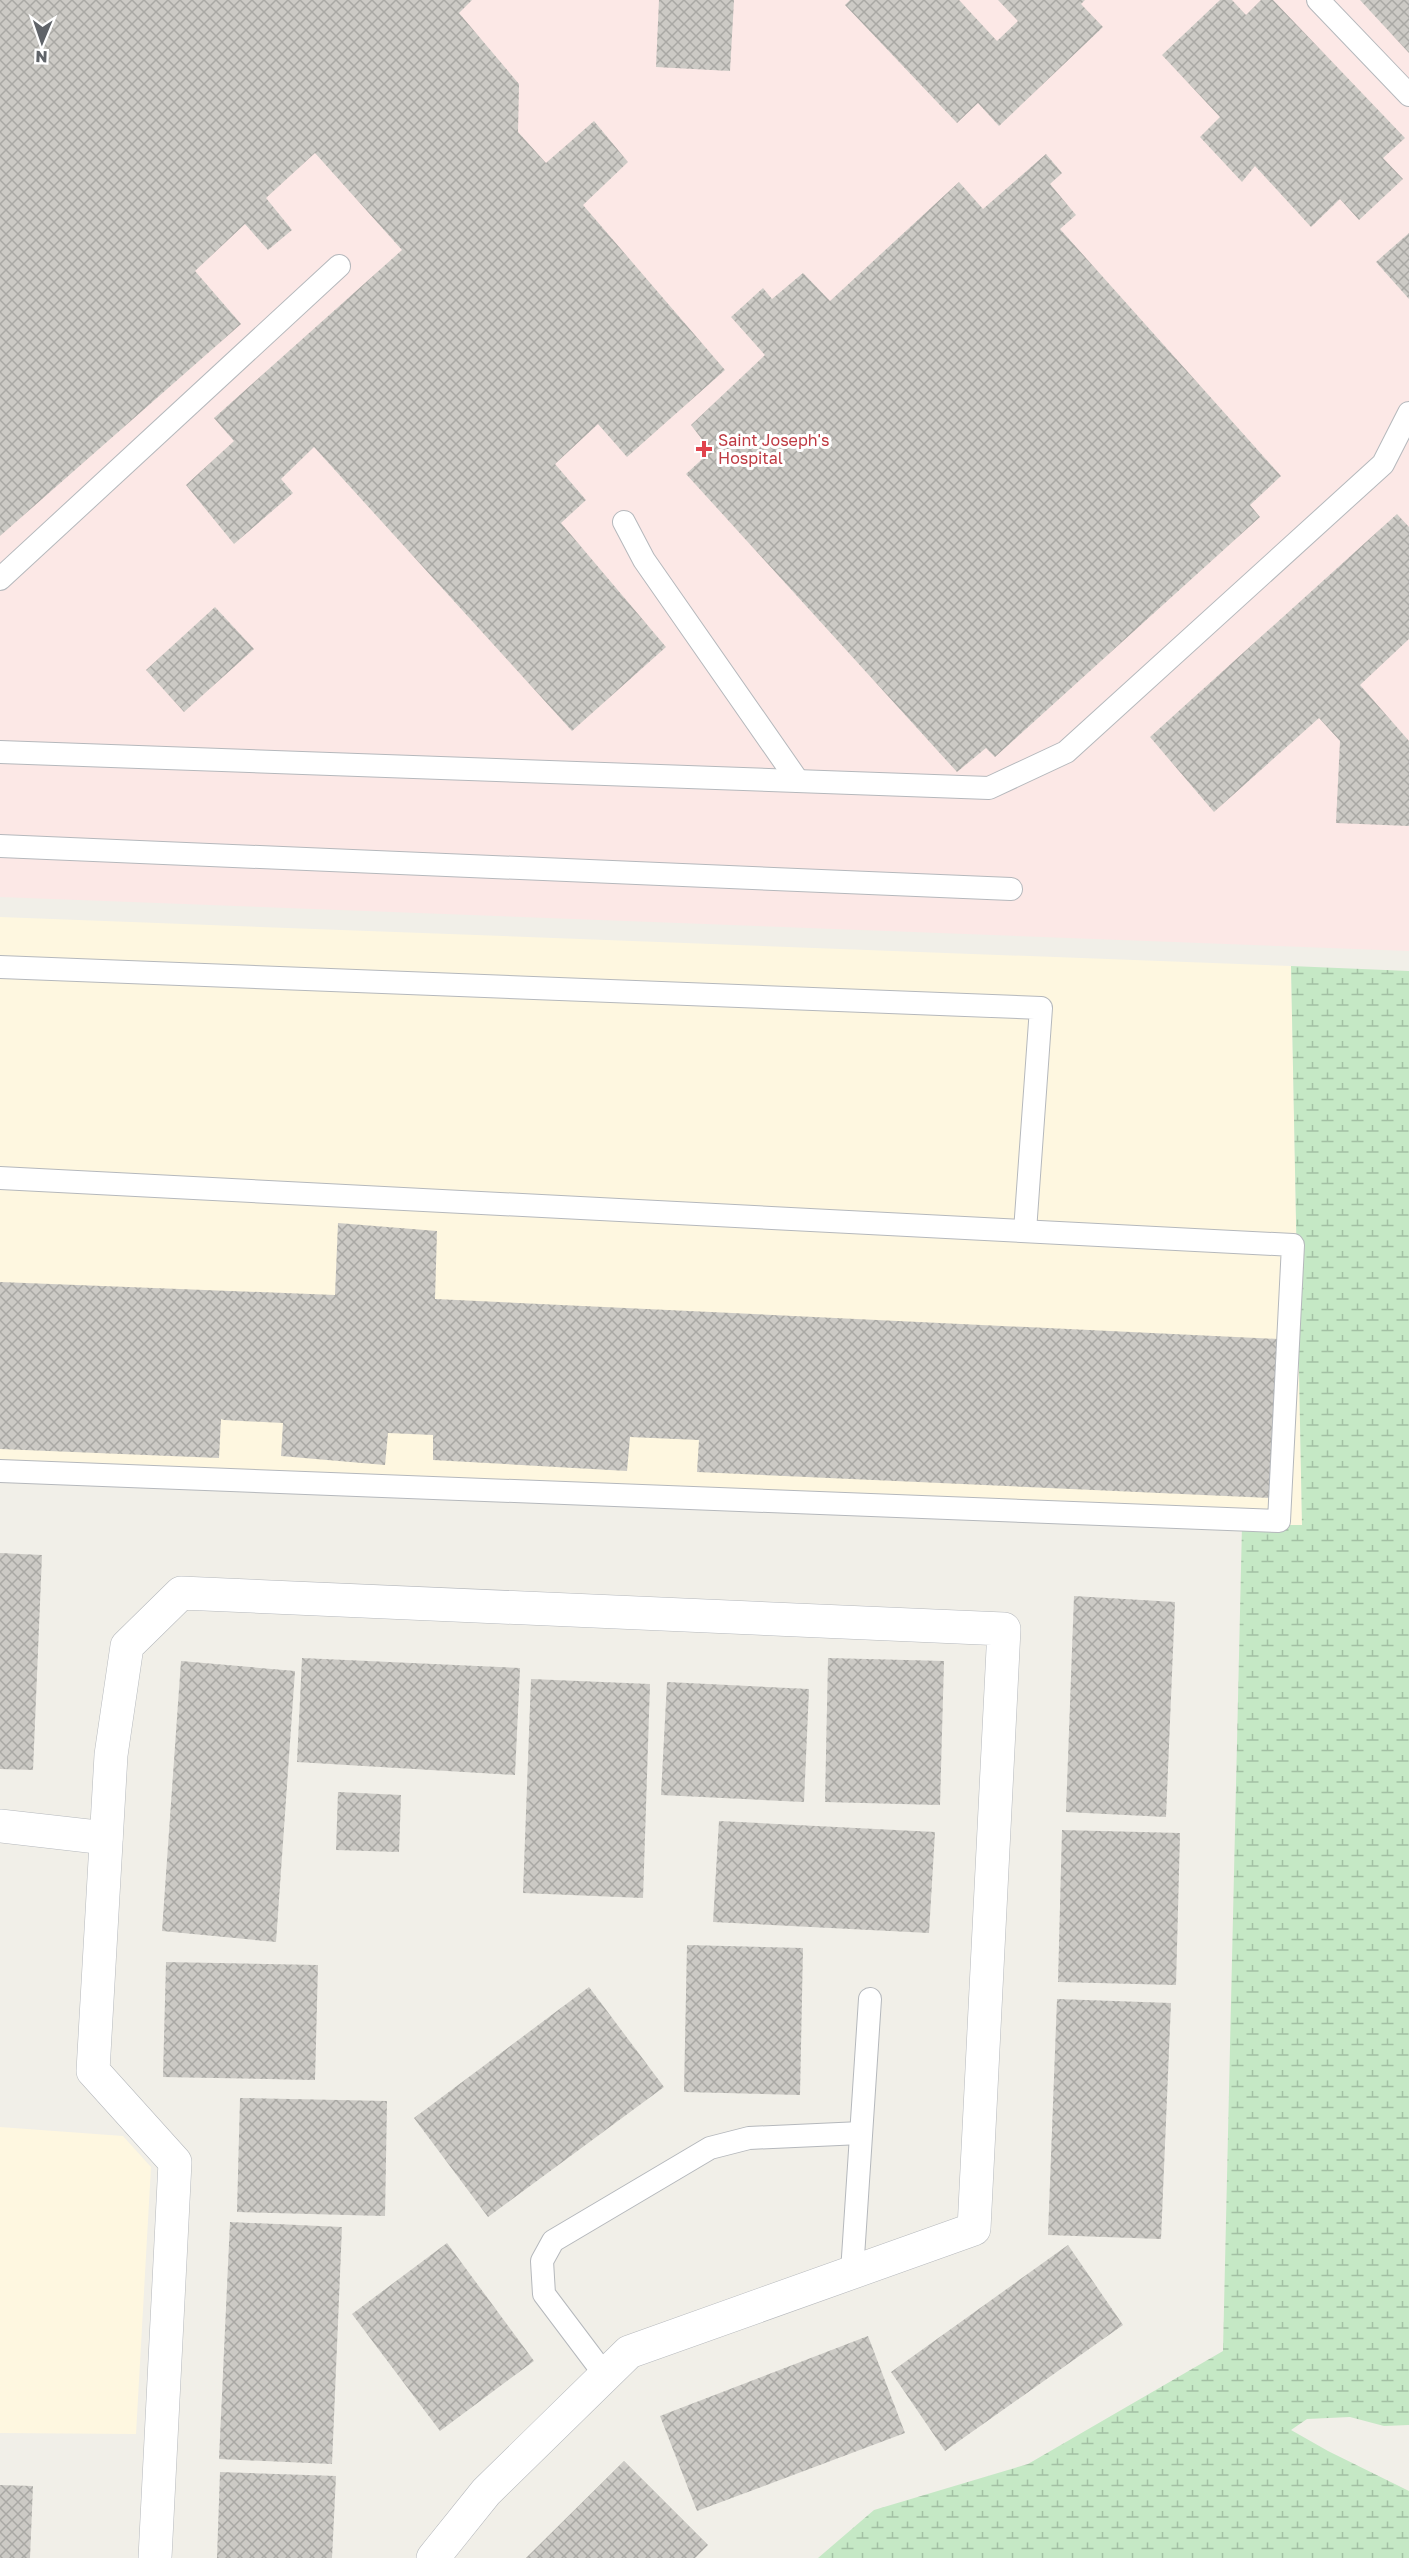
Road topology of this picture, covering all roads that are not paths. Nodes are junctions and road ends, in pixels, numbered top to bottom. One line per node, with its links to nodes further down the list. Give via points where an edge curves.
1 (1318, 0): 2 (lane)
2 (1409, 95)
3 (339, 266): 6 (lane)
4 (1409, 413): 8 (lane, via 1383,464 1066,752 989,788)
5 (624, 522): 8 (lane, via 644,560)
6 (0, 579)
7 (0, 752): 8 (lane)
8 (798, 781)
9 (0, 846): 10 (lane)
10 (1011, 889)
11 (0, 967): 13 (lane, via 1041,1008)
12 (0, 1178): 13 (lane)
13 (1025, 1231): 14 (lane, via 1293,1245 1279,1521)
14 (0, 1471)
15 (0, 1826): 16 (street)
16 (106, 1838): 19 (street, via 111,1755 127,1646 181,1593 1004,1629 974,2229); 21 (street, via 93,2071 175,2162)
17 (870, 1999): 18 (lane)
18 (861, 2133): 19 (lane); 20 (lane, via 749,2138 710,2148 553,2241 542,2261 544,2294)
19 (852, 2272): 20 (street, via 629,2352)
20 (605, 2375): 22 (street, via 486,2492)
21 (154, 2558)
22 (434, 2558)

